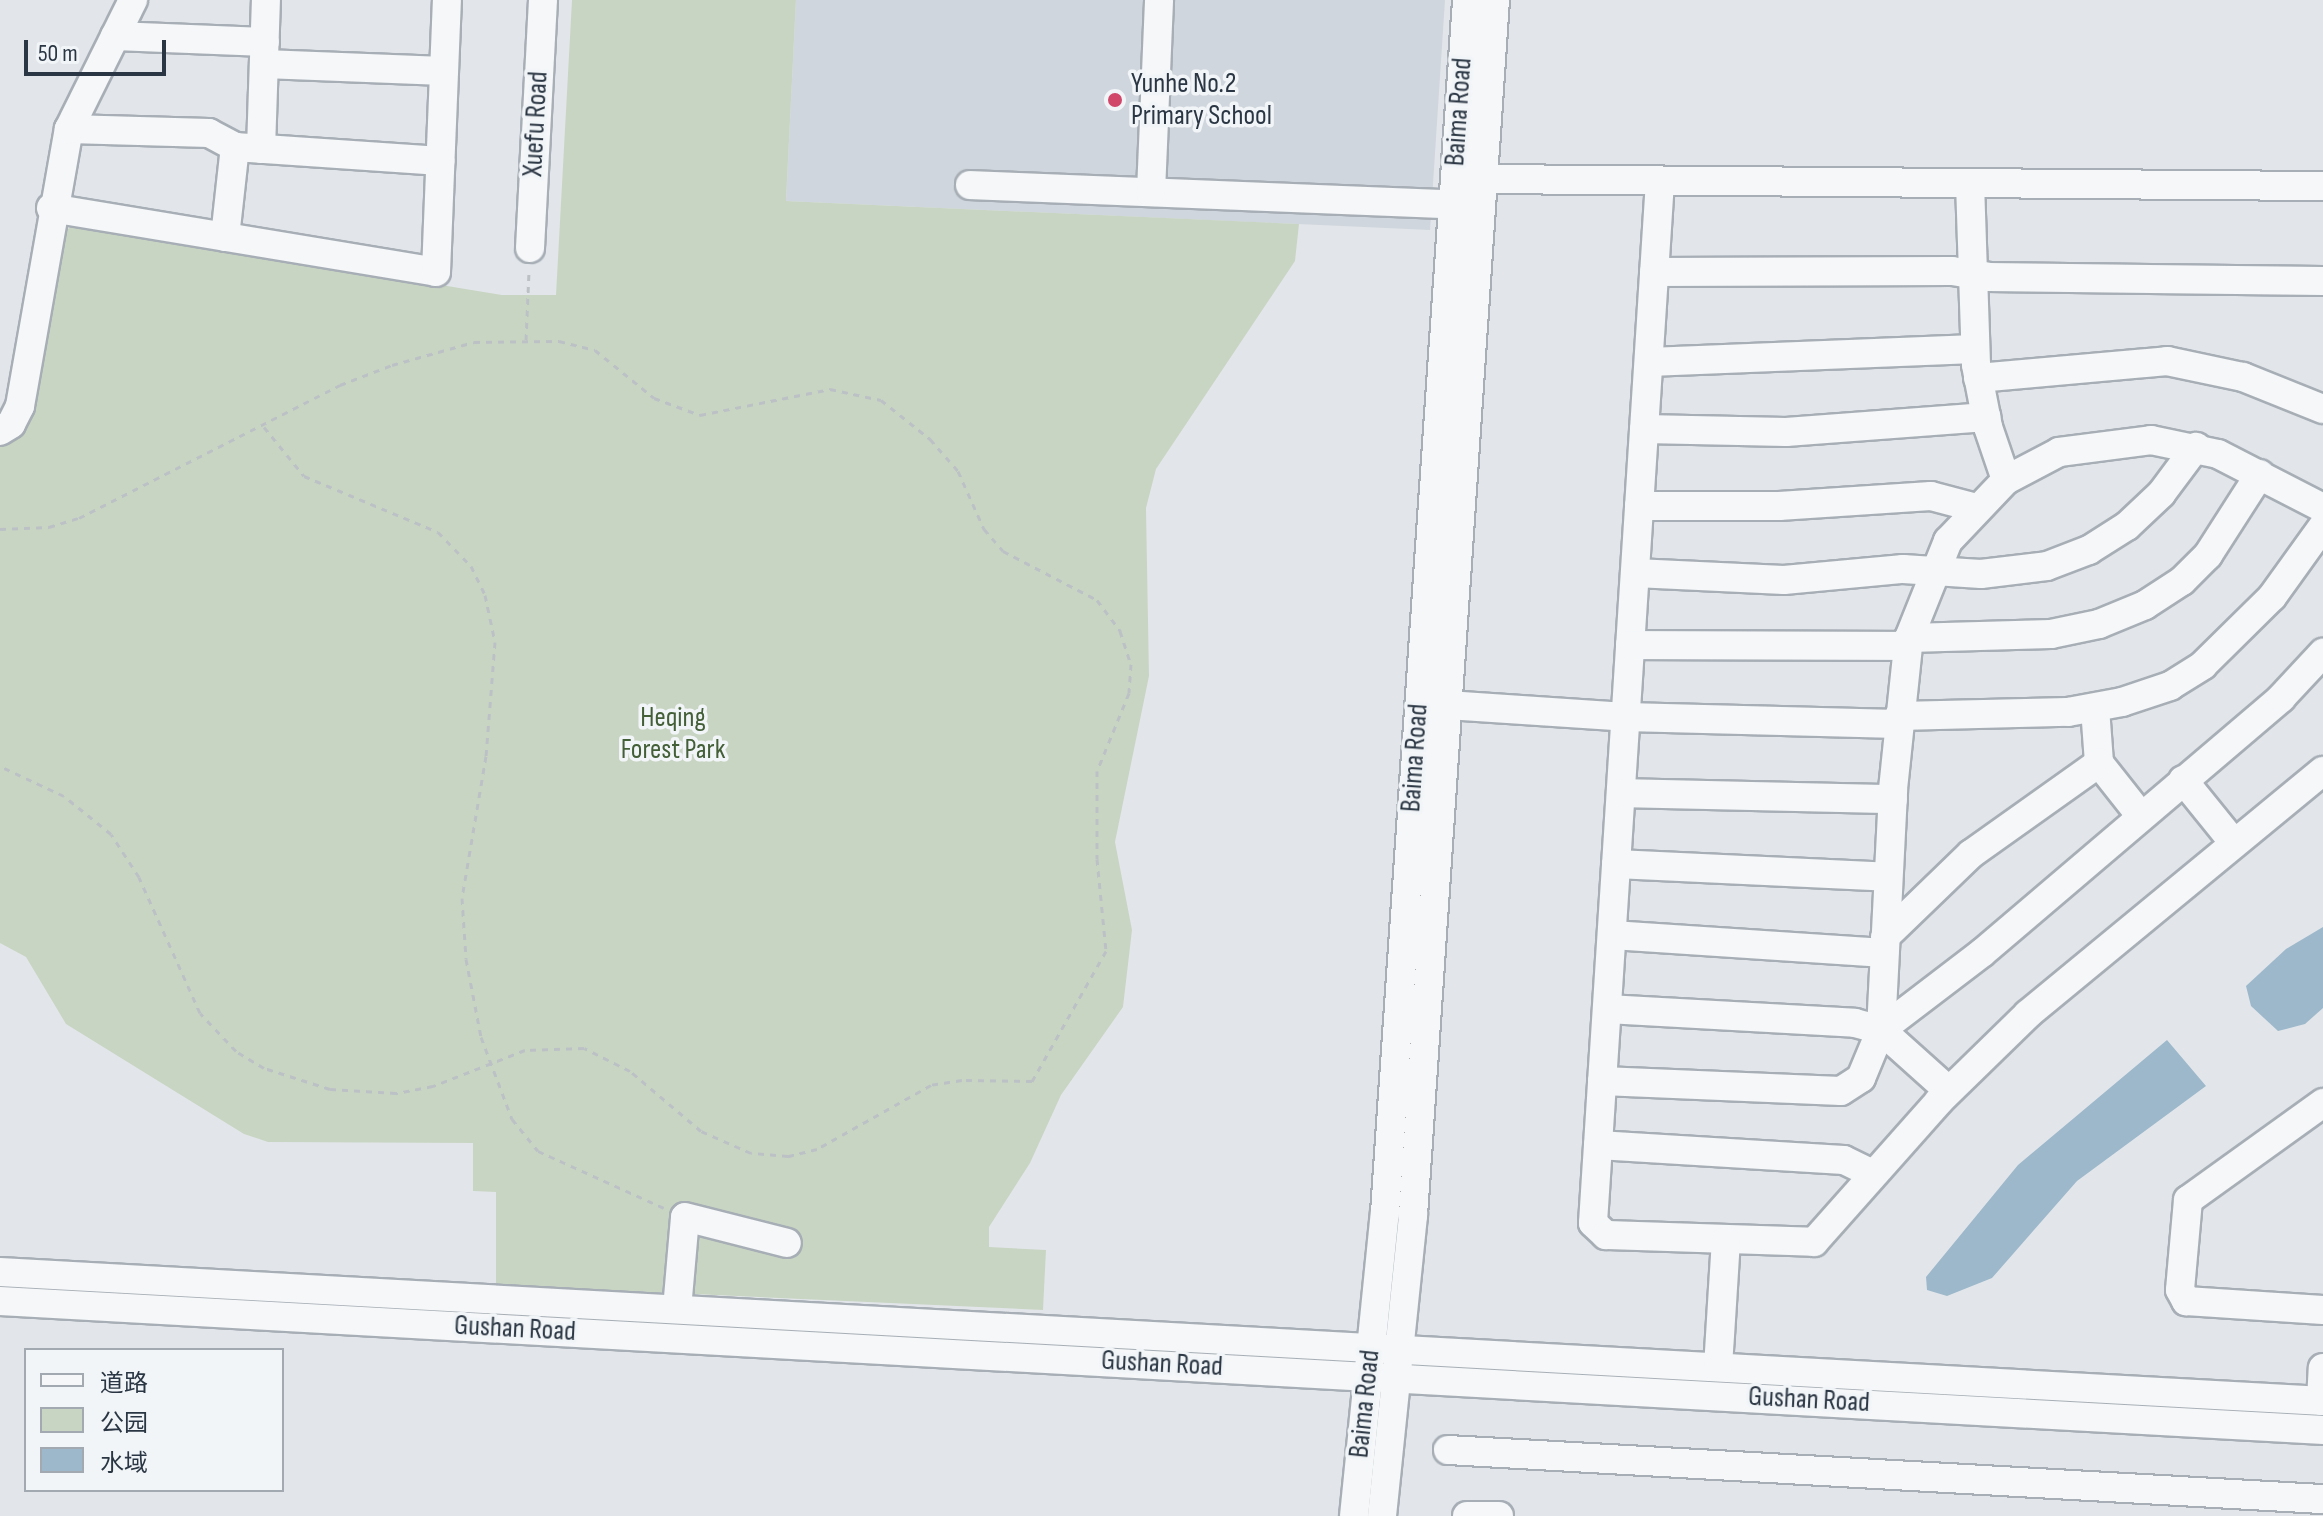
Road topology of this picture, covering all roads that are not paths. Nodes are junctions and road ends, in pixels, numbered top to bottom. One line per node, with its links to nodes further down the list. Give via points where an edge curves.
1 (133, 0): 8 (street)
2 (266, 0): 9 (street)
3 (447, 0): 10 (street)
4 (543, 0): 23 (street, Xuefu Road)
5 (1159, 0): 19 (street)
6 (1467, 0): 20 (street, Baima Road)
7 (1495, 0): 14 (street, Baima Road)
8 (115, 36): 9 (street); 11 (street)
9 (264, 53): 10 (street); 12 (street)
10 (444, 71): 13 (street)
11 (69, 129): 12 (street, via 209,133); 21 (street)
12 (248, 148): 13 (street); 22 (street)
13 (441, 161): 22 (street, via 436,272)
14 (1483, 179): 15 (street); 46 (street, Baima Road)
15 (1660, 181): 16 (street); 24 (street)
16 (1970, 183): 18 (street); 25 (street)
17 (970, 185): 19 (street)
18 (2323, 186)
19 (1151, 192): 20 (street)
20 (1453, 204): 74 (street, Baima Road, via 1385,1213)
21 (51, 208): 22 (street); 33 (street, via 20,406 11,424)
22 (225, 237)
23 (530, 248)
24 (1654, 272): 25 (street); 28 (street)
25 (1970, 274): 26 (street); 27 (street)
26 (2323, 281)
27 (1975, 349): 28 (street); 29 (street)
28 (1649, 362): 32 (street)
29 (1978, 378): 30 (street, via 2167,361 2243,377); 31 (street)
30 (2323, 409)
31 (1986, 417): 32 (street, via 1786,432); 36 (street)
32 (1644, 429): 37 (street)
33 (0, 431)
34 (2196, 447): 35 (street); 36 (street, via 2151,440 2114,442 2042,458); 42 (street, via 2145,511 2089,550 2014,571)
35 (2260, 474): 39 (street); 43 (street, via 2208,555 2182,581 2145,605 2099,624 2051,634)
36 (2006, 480): 38 (street)
37 (1639, 506): 38 (street, via 1779,506 1931,496); 41 (street)
38 (1976, 508): 42 (street, via 1948,541)
39 (2323, 508)
40 (2323, 526): 47 (street, via 2272,597 2203,665 2158,690)
41 (1635, 573): 42 (street, via 1784,580 1903,569); 44 (street)
42 (1933, 573): 43 (street)
43 (1909, 642): 44 (street); 49 (street)
44 (1630, 645): 48 (street)
45 (2323, 653): 52 (street, via 2281,698)
46 (1447, 705): 48 (street); 75 (street, Baima Road)
47 (2095, 708): 49 (street); 50 (street)
48 (1626, 717): 49 (street); 53 (street)
49 (1899, 720): 54 (street)
50 (2099, 763): 55 (street); 60 (street, via 1971,854)
51 (2323, 771): 56 (street)
52 (2183, 780): 55 (street); 56 (street)
53 (1621, 793): 54 (street); 57 (street)
54 (1893, 799): 58 (street)
55 (2140, 815): 62 (street, via 1983,952)
56 (2234, 843): 64 (street, via 2028,1014)
57 (1616, 864): 58 (street); 59 (street)
58 (1888, 877): 60 (street)
59 (1612, 935): 60 (street); 61 (street)
60 (1884, 945): 62 (street)
61 (1607, 1009): 62 (street, via 1855,1023); 63 (street)
62 (1881, 1030): 63 (street, via 1861,1078 1841,1091); 64 (street)
63 (1602, 1081): 66 (street)
64 (1949, 1091): 67 (street)
65 (2323, 1103): 73 (street, via 2188,1200 2180,1290 2186,1301)
66 (1598, 1145): 67 (street, via 1844,1160); 68 (street, via 1593,1223 1606,1235)
67 (1873, 1174): 68 (street, via 1814,1242)
68 (1726, 1241): 76 (street)
69 (787, 1243): 72 (street, via 685,1217)
70 (0, 1272): 72 (street, Gushan Road)
71 (0, 1301): 78 (street, Gushan Road)
72 (677, 1309): 74 (street, Gushan Road)
73 (2323, 1310)
74 (1371, 1347): 75 (street, Gushan Road); 78 (street, Baima Road)
75 (1399, 1349): 76 (street, Gushan Road); 78 (street, Baima Road)
76 (1718, 1367): 79 (street, Gushan Road)
77 (2323, 1368): 79 (street)
78 (1382, 1376): 80 (street, Gushan Road); 83 (street, Baima Road); 84 (street, Baima Road)
79 (2322, 1401)
80 (2323, 1430)
81 (1448, 1450): 82 (street)
82 (2323, 1499)
83 (1354, 1516)
84 (1382, 1516)
85 (1467, 1516): 86 (street)
86 (1499, 1516)

